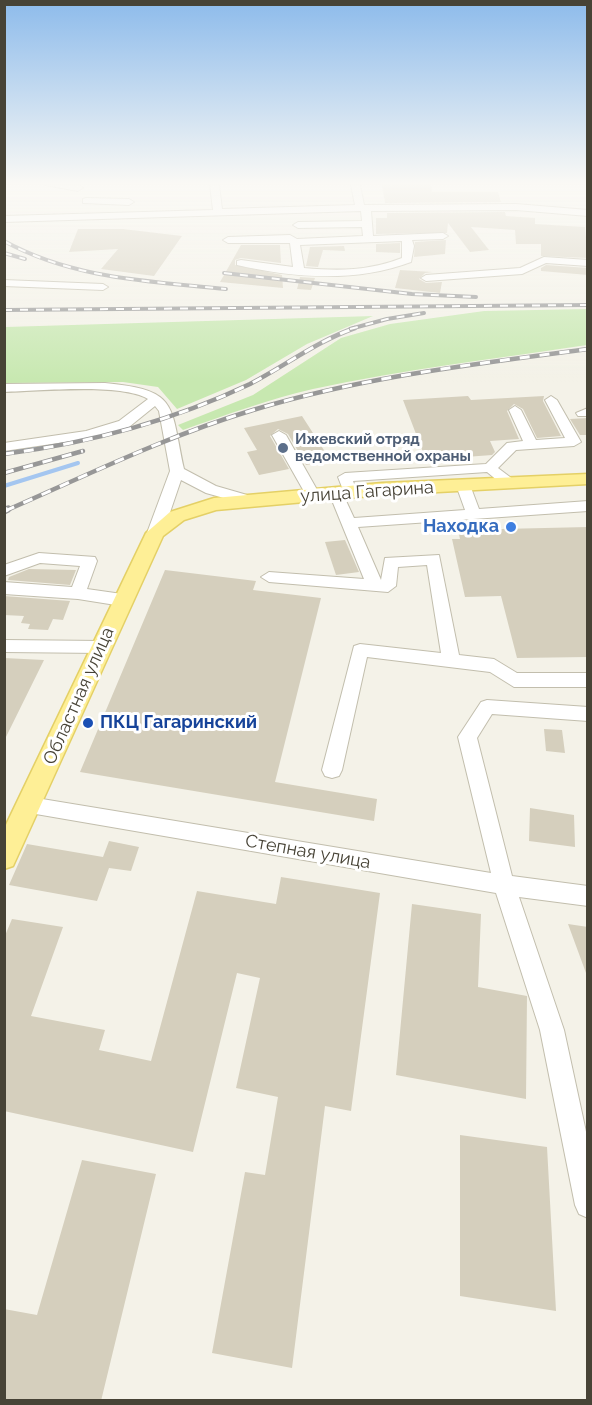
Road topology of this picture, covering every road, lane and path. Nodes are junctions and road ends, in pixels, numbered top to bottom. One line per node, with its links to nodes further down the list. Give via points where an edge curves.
1 (296, 251): 5 (street)
2 (408, 251): 5 (street, via 407,260 380,271 342,275)
3 (241, 263): 5 (street)
4 (588, 263): 6 (street, via 544,260 522,272)
5 (298, 271)
6 (426, 278)
7 (4, 283): 8 (street)
8 (103, 287)
9 (4, 388): 11 (street, via 139,390)
10 (551, 400): 14 (street, via 574,442)
11 (161, 405): 15 (street, via 124,424 87,435); 17 (street)
12 (515, 410): 14 (street)
13 (279, 435): 22 (street)
14 (532, 445): 16 (street, via 512,446)
15 (4, 447)
16 (490, 468): 19 (street); 21 (street, via 345,477)
17 (177, 471): 23 (street, via 193,484); 27 (street)
18 (588, 479): 19 (main road, улица Гагарина)
19 (509, 483): 20 (main road, улица Гагарина)
20 (463, 485): 21 (main road, улица Гагарина); 25 (street)
21 (343, 493): 22 (main road, улица Гагарина); 26 (street)
22 (314, 495): 23 (main road, улица Гагарина)
23 (249, 500): 27 (main road, улица Гагарина, via 193,509)
24 (588, 506): 25 (street)
25 (473, 513): 26 (street)
26 (349, 523): 30 (street)
27 (156, 533): 33 (main road, Областная улица)
28 (4, 571): 32 (street, via 39,558 89,561)
29 (269, 577): 30 (street)
30 (375, 585): 36 (street, via 388,586 391,562 434,559)
31 (4, 588): 32 (street)
32 (78, 593): 33 (street)
33 (122, 600): 35 (main road, Областная улица)
34 (4, 646): 35 (street)
35 (102, 647): 40 (main road, Областная улица)
36 (451, 661): 37 (street, via 494,666 514,680); 39 (street, via 360,650)
37 (588, 680)
38 (588, 714): 42 (street, via 487,707 467,737)
39 (332, 770)
40 (30, 805): 41 (main road, Областная улица); 42 (street, Степная улица)
41 (4, 858)
42 (504, 885): 43 (street, Степная улица); 44 (street, via 552,1030)
43 (588, 896)
44 (588, 1204)

